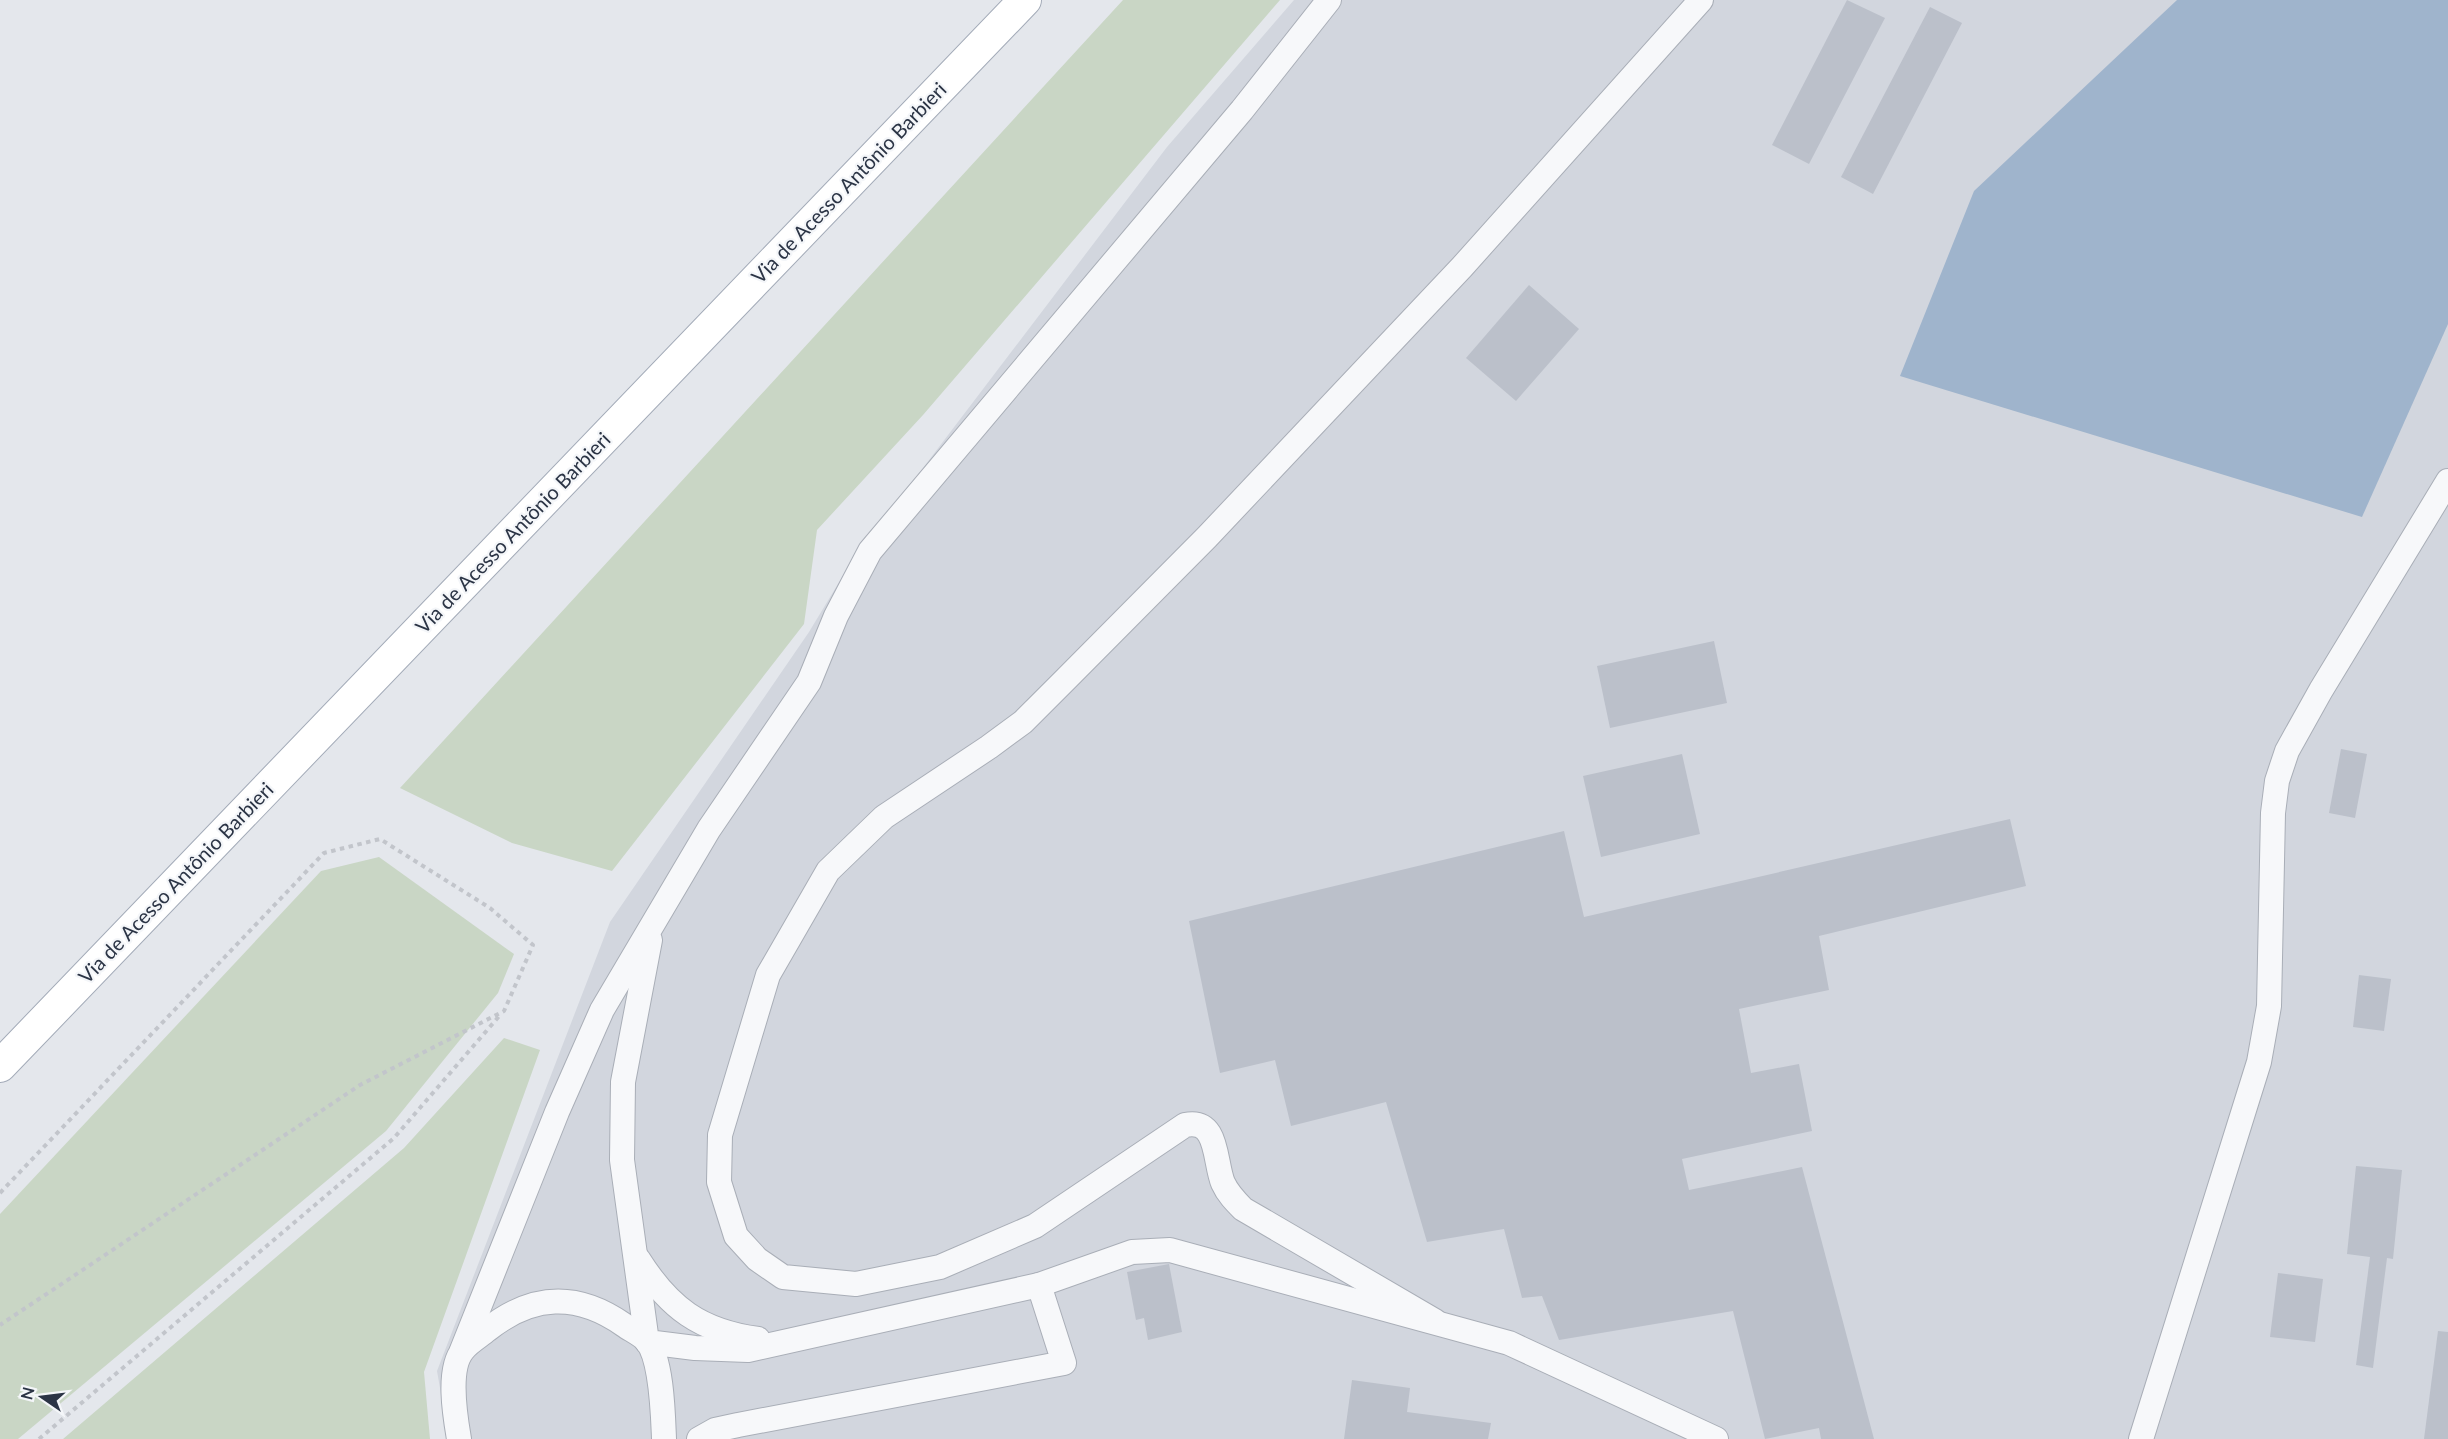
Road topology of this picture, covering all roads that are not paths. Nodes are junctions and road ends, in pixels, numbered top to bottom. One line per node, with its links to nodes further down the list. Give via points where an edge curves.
1 (1025, 0): 6 (main road, Via de Acesso Antônio Barbieri)
2 (1329, 0): 5 (street, via 1242,110 870,551 836,616 809,682 710,829)
3 (1701, 0): 9 (street, via 1462,267 1207,537 1023,722 884,817 828,871 768,975 720,1135 719,1182 736,1236 757,1259 783,1277 856,1284 940,1267 1035,1226 1185,1125 1199,1124 1212,1137 1223,1182 1243,1209)
4 (2448, 482): 17 (street, via 2321,690 2287,751 2277,781 2269,1006 2259,1062)
5 (653, 923): 7 (street, via 623,1082 622,1160); 12 (street, via 602,1010)
6 (0, 1066)
7 (634, 1253): 10 (street); 11 (street, via 659,1291 686,1315 738,1336)
8 (1040, 1285): 9 (street, via 1132,1252 1170,1250); 11 (street); 15 (street, via 1064,1363 738,1425 715,1430)
9 (1435, 1322): 16 (street, via 1509,1343)
10 (647, 1341): 11 (street, via 727,1350 748,1350); 12 (street, via 596,1310 548,1300 506,1314); 14 (street, via 656,1365)
11 (782, 1342)
12 (462, 1350): 13 (street, via 454,1395)
13 (459, 1439)
14 (664, 1439)
15 (699, 1439)
16 (1716, 1439)
17 (2141, 1439)

